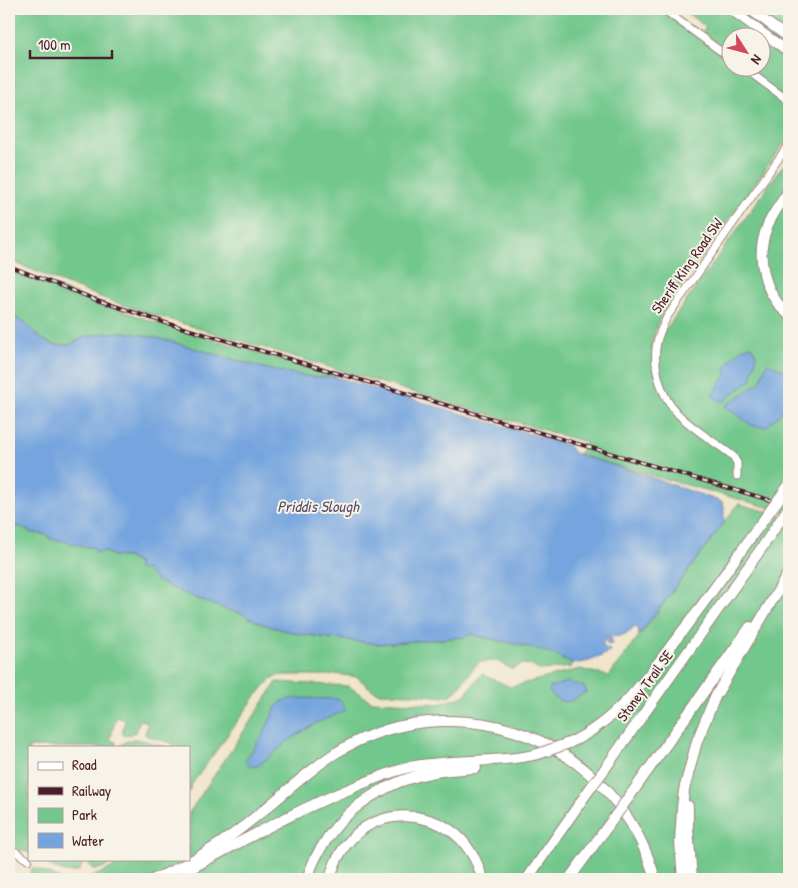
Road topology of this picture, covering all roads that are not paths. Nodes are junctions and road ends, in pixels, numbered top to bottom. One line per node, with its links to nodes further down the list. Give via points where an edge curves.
1 (663, 9): 6 (street)
2 (730, 9): 8 (main road)
3 (749, 9): 4 (main road)
4 (789, 38)
5 (720, 44): 6 (street)
6 (717, 48): 7 (street)
7 (720, 50)
8 (789, 52)
9 (758, 78): 10 (street)
10 (789, 101)
11 (789, 144): 14 (street, Sheriff King Road SW, via 667,317 657,343 656,368 670,405 682,418 733,456 737,463)
12 (789, 190): 13 (highway, via 767,226 761,259 772,294)
13 (789, 315)
14 (737, 476)
15 (789, 485): 18 (highway, bridge, via 646,680 616,712 585,735)
16 (788, 508): 27 (highway, Stoney Trail SE, bridge)
17 (789, 572): 19 (highway, via 715,697); 28 (highway, bridge)
18 (534, 754): 23 (highway, via 428,764 395,772 296,812); 24 (highway, via 501,764 433,772 378,792 354,808 336,826 323,843)
19 (691, 760): 30 (highway, via 680,825); 31 (highway, via 688,829)
20 (9, 849): 21 (street)
21 (28, 860)
22 (154, 879): 29 (highway, via 189,862 235,833 311,770 347,747 406,725 456,720 517,732 552,747 579,765 605,789 627,817 645,850)
23 (168, 879)
24 (307, 879)
25 (330, 879): 26 (highway, via 341,851 360,831 373,823 409,816 436,822 458,836 468,847)
26 (482, 879)
27 (527, 879)
28 (569, 879)
29 (655, 879)
30 (683, 879)
31 (692, 879)

